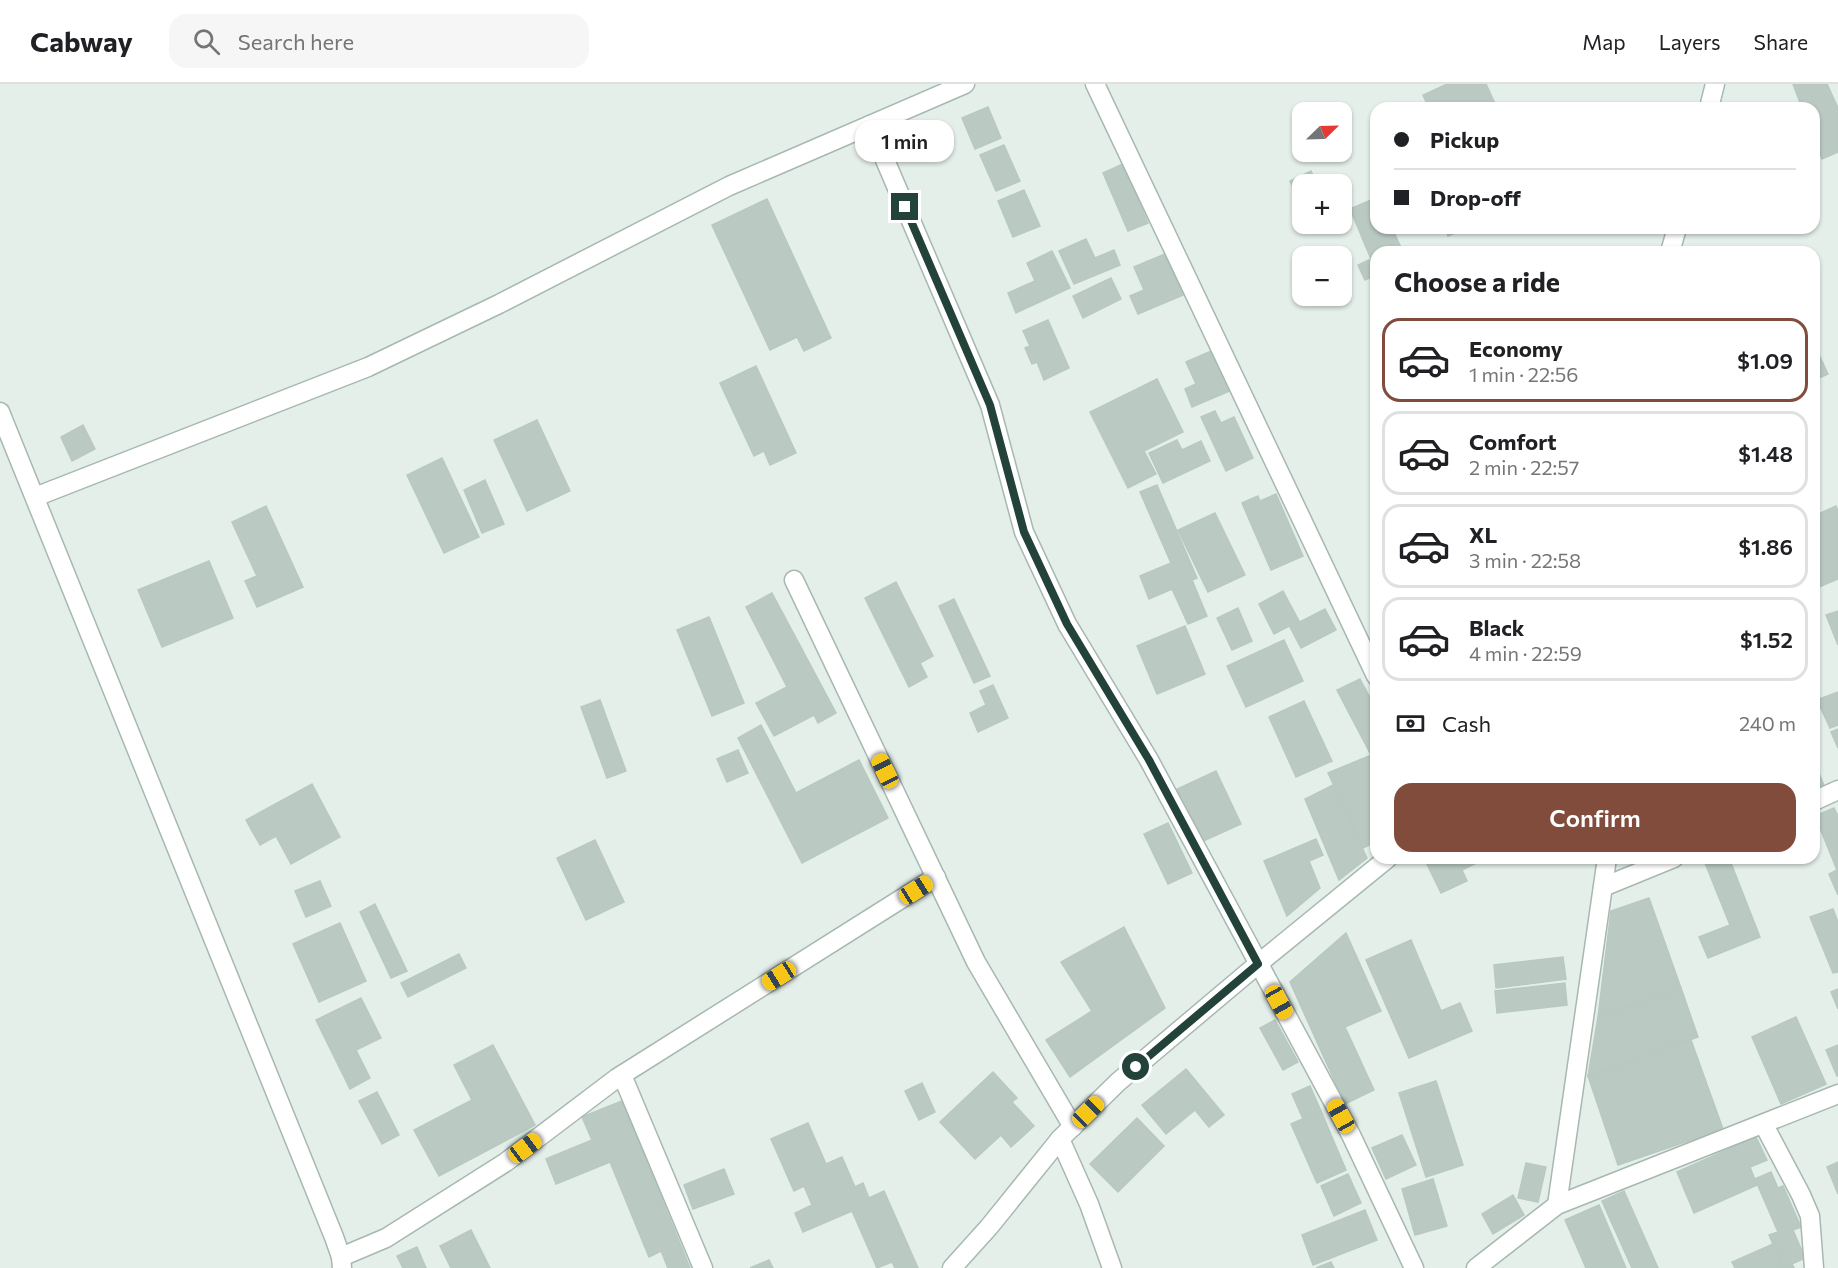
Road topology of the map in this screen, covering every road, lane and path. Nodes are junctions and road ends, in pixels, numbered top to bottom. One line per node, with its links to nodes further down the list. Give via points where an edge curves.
1 (964, 84): 5 (street)
2 (1095, 84): 9 (street)
3 (1715, 84): 4 (street)
4 (1710, 102)
5 (870, 125): 7 (street, via 729,186 368,367); 17 (street, via 990,405 1024,532 1067,624 1149,760)
6 (0, 412): 7 (street)
7 (35, 497): 23 (street)
8 (794, 580): 15 (street)
9 (1370, 663)
10 (1838, 790): 11 (street)
11 (1820, 798)
12 (1381, 864): 17 (street)
13 (1606, 864): 16 (street)
14 (1659, 864): 16 (street)
15 (936, 877): 18 (street); 21 (street, via 976,962)
16 (1603, 887): 22 (street)
17 (1258, 964): 21 (street, via 1118,1082); 27 (street, via 1351,1135)
18 (622, 1075): 23 (street, via 506,1162); 24 (street)
19 (1838, 1094): 20 (street)
20 (1764, 1125): 22 (street); 29 (street, via 1810,1216)
21 (1067, 1133): 25 (street); 26 (street)
22 (1557, 1205): 28 (street)
23 (341, 1262)
24 (703, 1268)
25 (952, 1268)
26 (1112, 1268)
27 (1413, 1268)
28 (1476, 1268)
29 (1814, 1268)

